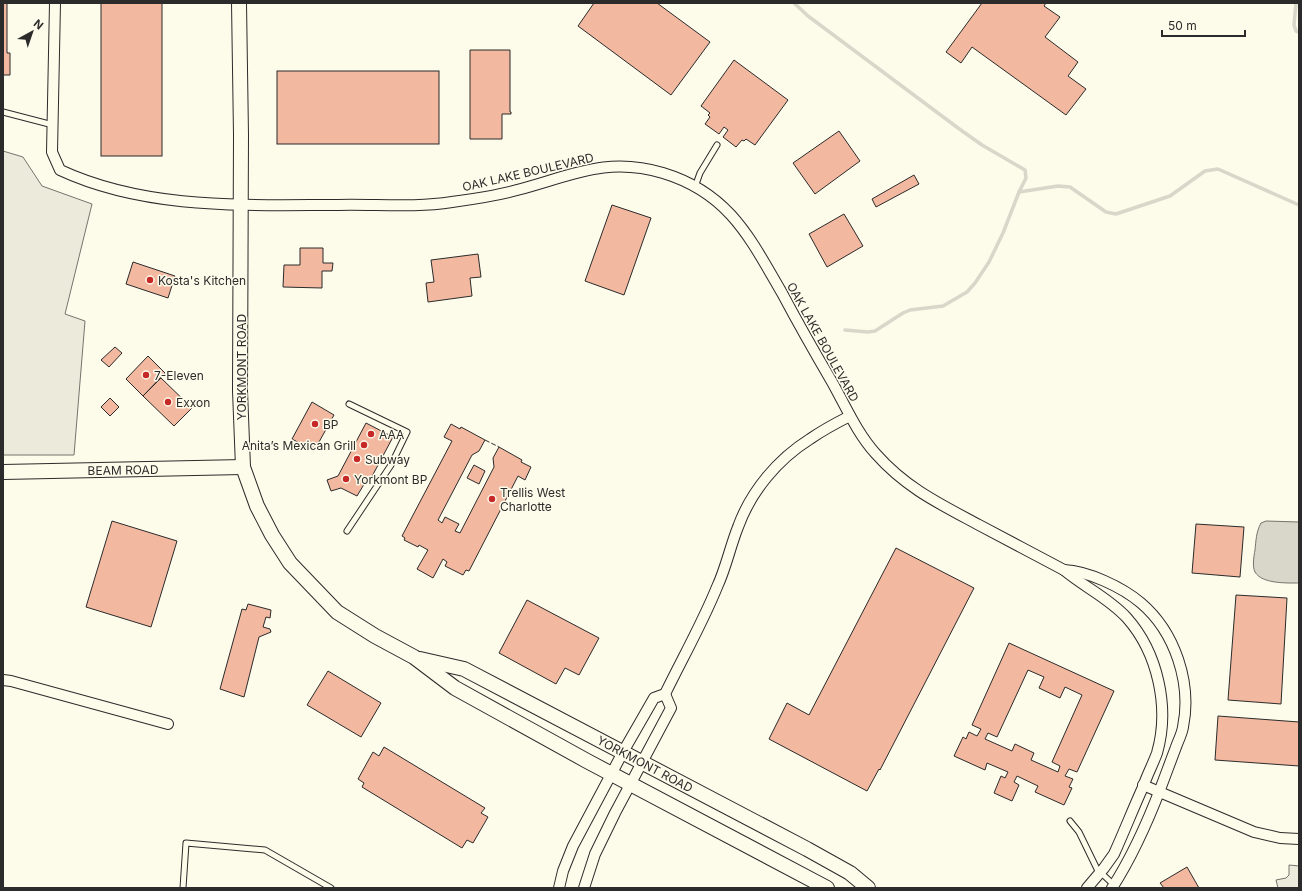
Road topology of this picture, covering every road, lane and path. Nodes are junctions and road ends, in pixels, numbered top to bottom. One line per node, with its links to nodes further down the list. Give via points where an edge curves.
1 (55, 3): 4 (street, OAK LAKE BOULEVARD)
2 (239, 3): 7 (street, YORKMONT ROAD)
3 (3, 112): 4 (lane)
4 (53, 125): 7 (street, OAK LAKE BOULEVARD, via 52,152 60,170 79,179 145,197)
5 (717, 145): 6 (lane, via 700,173)
6 (695, 187): 7 (street, OAK LAKE BOULEVARD, via 647,169 614,166 581,171 500,194 450,203 396,206); 9 (street, OAK LAKE BOULEVARD, via 722,205 752,241)
7 (240, 204): 10 (street, YORKMONT ROAD, via 240,391)
8 (349, 404): 12 (lane, via 407,432 391,465)
9 (850, 416): 13 (street, OAK LAKE BOULEVARD, via 867,445 908,485); 16 (street, via 810,439 785,458 766,478 738,527 716,589)
10 (243, 467): 11 (street, BEAM ROAD); 14 (street, YORKMONT ROAD, via 257,506 272,535 296,570 337,612)
11 (3, 472)
12 (346, 531)
13 (1064, 570): 22 (street, OAK LAKE BOULEVARD, via 1127,618 1146,647 1153,664 1159,684 1162,719 1157,753); 23 (street, OAK LAKE BOULEVARD, via 1088,574 1135,598 1146,607 1171,641 1185,690 1183,728)
14 (414, 657): 18 (street, YORKMONT ROAD, via 464,670); 20 (street, YORKMONT ROAD, via 455,688)
15 (3, 680): 17 (street)
16 (665, 694): 18 (street, via 654,698); 19 (street, via 671,708)
17 (168, 724)
18 (623, 752): 19 (street, YORKMONT ROAD); 20 (street)
19 (642, 762): 21 (street); 33 (street, YORKMONT ROAD, via 850,873)
20 (611, 774): 21 (street, YORKMONT ROAD); 30 (street, via 573,846)
21 (630, 784): 31 (street, via 596,854); 32 (street, YORKMONT ROAD)
22 (1143, 785): 23 (street); 26 (street, OAK LAKE BOULEVARD, via 1114,854)
23 (1159, 792): 25 (street, via 1254,832); 27 (street, OAK LAKE BOULEVARD)
24 (1070, 821): 26 (lane, via 1079,832)
25 (1299, 839)
26 (1100, 873): 27 (lane); 34 (street, OAK LAKE BOULEVARD)
27 (1114, 887)
28 (183, 888): 29 (lane, via 186,843 265,850)
29 (331, 888)
30 (559, 888)
31 (584, 888)
32 (827, 888)
33 (868, 888)
34 (1087, 888)

